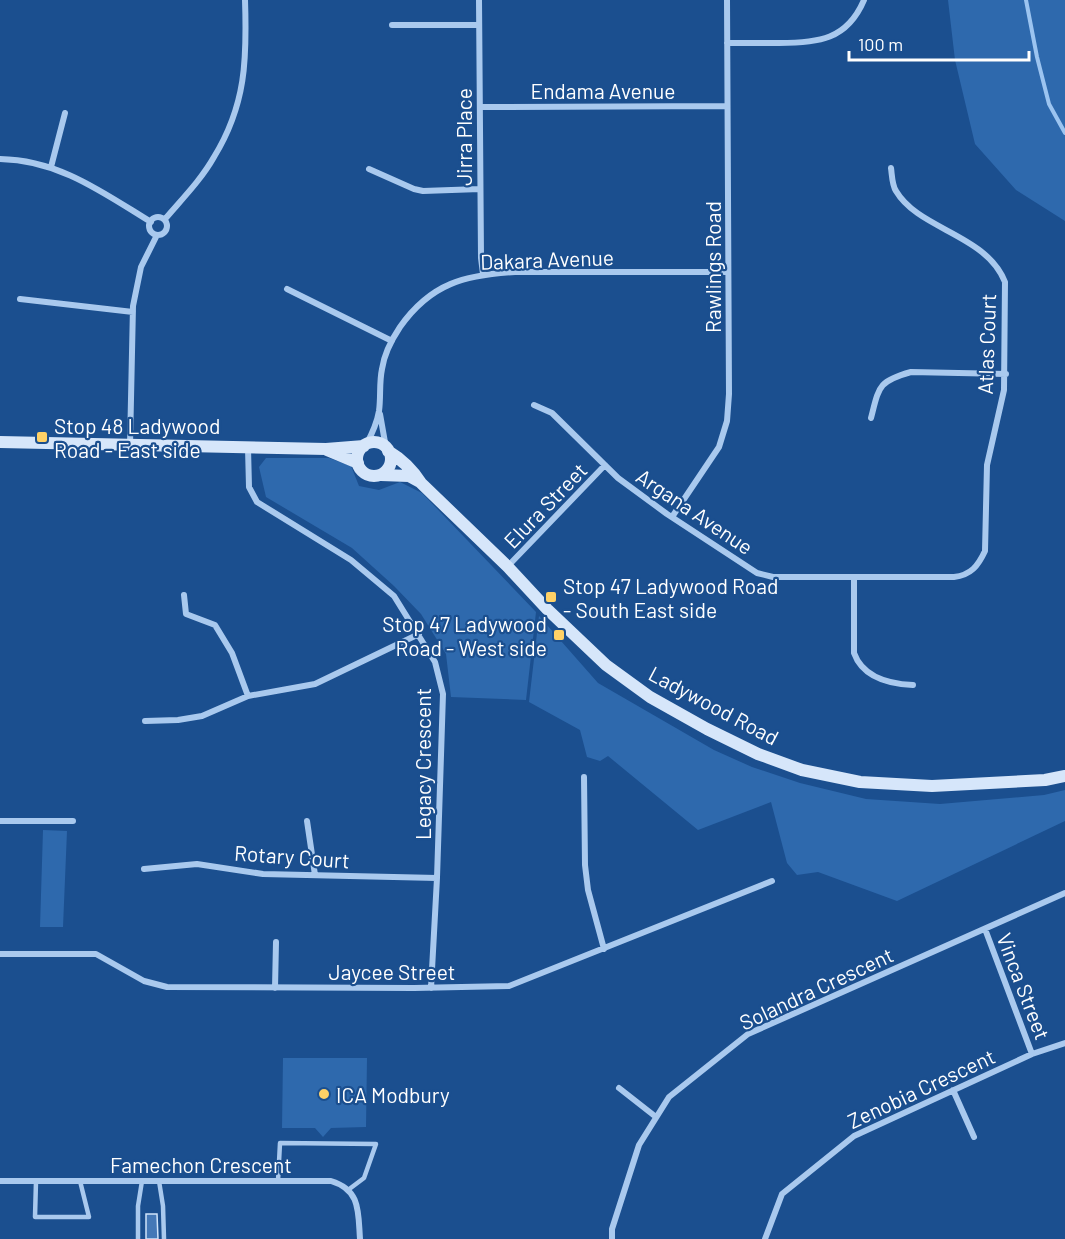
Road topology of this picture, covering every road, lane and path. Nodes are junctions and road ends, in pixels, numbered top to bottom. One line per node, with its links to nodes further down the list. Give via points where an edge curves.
1 (245, 0): 16 (street, via 245,72 239,101 214,158)
2 (479, 0): 6 (street, Jirra Place)
3 (727, 0): 7 (street, Rawlings Road)
4 (864, 0): 7 (street, via 850,23 833,37 818,42)
5 (392, 25): 6 (street)
6 (479, 25): 9 (street, Jirra Place)
7 (727, 43): 8 (street, Rawlings Road)
8 (727, 106): 9 (street, Endama Avenue); 19 (street, Rawlings Road)
9 (480, 107): 15 (street, Jirra Place)
10 (65, 112): 12 (street)
11 (0, 159): 12 (street)
12 (51, 167): 17 (street, via 93,186)
13 (891, 168): 25 (street, Atlas Court, via 894,189 906,205 988,256 1002,273 1006,300)
14 (369, 169): 15 (street, via 423,191)
15 (480, 189): 20 (street, Jirra Place)
16 (165, 219): 17 (street, via 159,217); 18 (street, via 167,226)
17 (151, 222): 18 (street, via 152,232)
18 (157, 235): 23 (street, via 141,267)
19 (728, 272): 20 (street, Dakara Avenue); 39 (street, Rawlings Road, via 727,421 719,447)
20 (483, 274): 24 (street, Dakara Avenue, via 454,282 431,295 409,315)
21 (287, 289): 24 (street)
22 (20, 299): 23 (street)
23 (133, 312): 30 (street)
24 (392, 341): 27 (street, Dakara Avenue, via 382,368)
25 (1005, 374): 28 (street, via 911,372 896,376 878,389); 41 (street, Atlas Court, via 987,465 985,551)
26 (534, 405): 36 (street, Argana Avenue, via 552,413)
27 (379, 411): 31 (street, Dakara Avenue); 34 (street, Dakara Avenue)
28 (871, 418)
29 (0, 442): 30 (street)
30 (130, 445): 32 (street)
31 (365, 446): 33 (street); 34 (street, via 374,443); 35 (street, via 359,451)
32 (248, 447): 33 (street); 44 (street, Legacy Crescent, via 249,487 257,502 351,560 394,596)
33 (326, 449): 35 (street)
34 (387, 449): 37 (street, via 390,462); 38 (street, Ladywood Road, via 404,461)
35 (358, 464): 37 (street, via 364,473)
36 (605, 465): 39 (street, Argana Avenue); 40 (street, Elura Street)
37 (381, 475): 38 (street, Ladywood Road, via 409,476)
38 (421, 483): 40 (street, Ladywood Road)
39 (672, 517): 42 (street, Argana Avenue, via 763,576)
40 (508, 567): 48 (street, Ladywood Road, via 606,664 641,690 707,729 769,758 802,770 860,782 920,786)
41 (972, 571): 42 (street, Argana Avenue, via 954,577)
42 (854, 577): 45 (street, via 857,662 894,685)
43 (184, 595): 46 (street, via 186,615 214,625 232,653)
44 (419, 634): 46 (street, via 315,684); 55 (street, Legacy Crescent, via 435,663 443,694)
45 (913, 685)
46 (248, 696): 47 (street, via 202,716)
47 (145, 721)
48 (1065, 776)
49 (584, 777): 60 (street, via 585,865)
50 (0, 821): 52 (street)
51 (308, 821): 54 (street)
52 (73, 822)
53 (144, 869): 54 (street, Rotary Court, via 197,864 263,874)
54 (315, 875): 55 (street, Rotary Court)
55 (437, 878): 63 (street, Legacy Crescent)
56 (772, 881): 60 (street, Jaycee Street)
57 (1065, 894): 58 (street, Solandra Crescent)
58 (985, 929): 65 (street, Vinca Street); 68 (street, Solandra Crescent, via 748,1034 669,1097)
59 (276, 942): 62 (street)
60 (604, 949): 63 (street, Jaycee Street, via 510,986)
61 (0, 954): 62 (street, Jaycee Street, via 96,954 135,977 166,987)
62 (275, 988): 63 (street, Jaycee Street)
63 (431, 988)
64 (1065, 1043): 65 (street, Zenobia Crescent)
65 (1032, 1054): 67 (street, Zenobia Crescent)
66 (619, 1088): 68 (street)
67 (953, 1090): 69 (street); 81 (street, Zenobia Crescent, via 854,1136 782,1194)
68 (657, 1117): 80 (street, Solandra Crescent, via 639,1145)
69 (974, 1137)
70 (0, 1181): 71 (street, Famechon Crescent)
71 (36, 1181): 72 (street, Famechon Crescent); 72 (lane, via 35,1217 89,1217)
72 (80, 1181): 73 (street, Famechon Crescent)
73 (142, 1181): 74 (street, Famechon Crescent); 77 (lane)
74 (159, 1181): 75 (street, Famechon Crescent); 78 (lane)
75 (278, 1181): 76 (street, Famechon Crescent, via 331,1181); 76 (lane, via 280,1143 376,1144 364,1178)
76 (348, 1190): 79 (street, via 356,1200)
77 (138, 1239)
78 (164, 1239)
79 (360, 1239)
80 (612, 1239)
81 (765, 1239)

